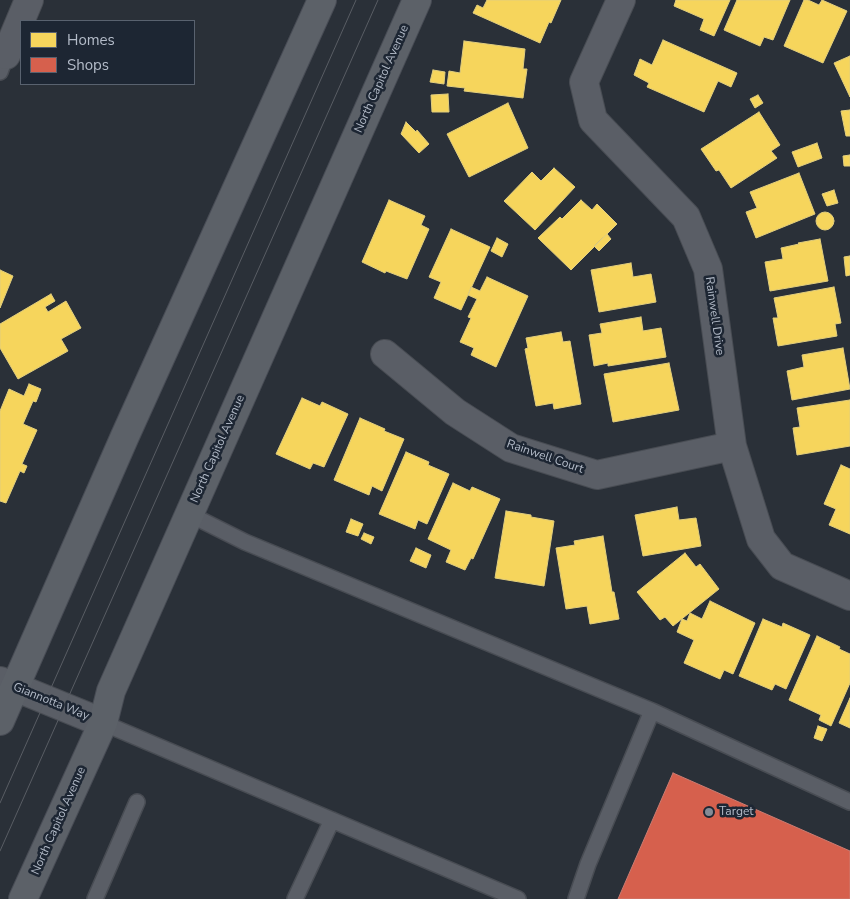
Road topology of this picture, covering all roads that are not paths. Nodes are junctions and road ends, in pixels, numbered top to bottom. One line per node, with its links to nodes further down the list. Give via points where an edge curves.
1 (30, 0): 5 (street)
2 (322, 0): 12 (main road, via 125,436)
3 (417, 0): 10 (main road, North Capitol Avenue)
4 (621, 0): 9 (street, Rainwell Drive, via 584,82 593,120 686,217 708,268)
5 (21, 20)
6 (20, 21): 7 (street)
7 (2, 60)
8 (385, 354): 9 (street, Rainwell Court, via 455,412 511,448 597,475)
9 (732, 446): 11 (street, Rainwell Drive, via 761,539 782,566)
10 (189, 514): 13 (lane, via 246,542); 15 (main road, North Capitol Avenue, via 111,691)
11 (850, 596)
12 (8, 684): 14 (main road); 15 (street, Giannotta Way)
13 (652, 711): 17 (lane); 23 (lane)
14 (0, 721)
15 (103, 723): 18 (lane); 19 (main road, North Capitol Avenue)
16 (137, 802): 20 (lane)
17 (850, 802)
18 (332, 820): 21 (lane); 22 (lane)
19 (23, 899)
20 (95, 899)
21 (295, 899)
22 (518, 899)
23 (576, 899)

